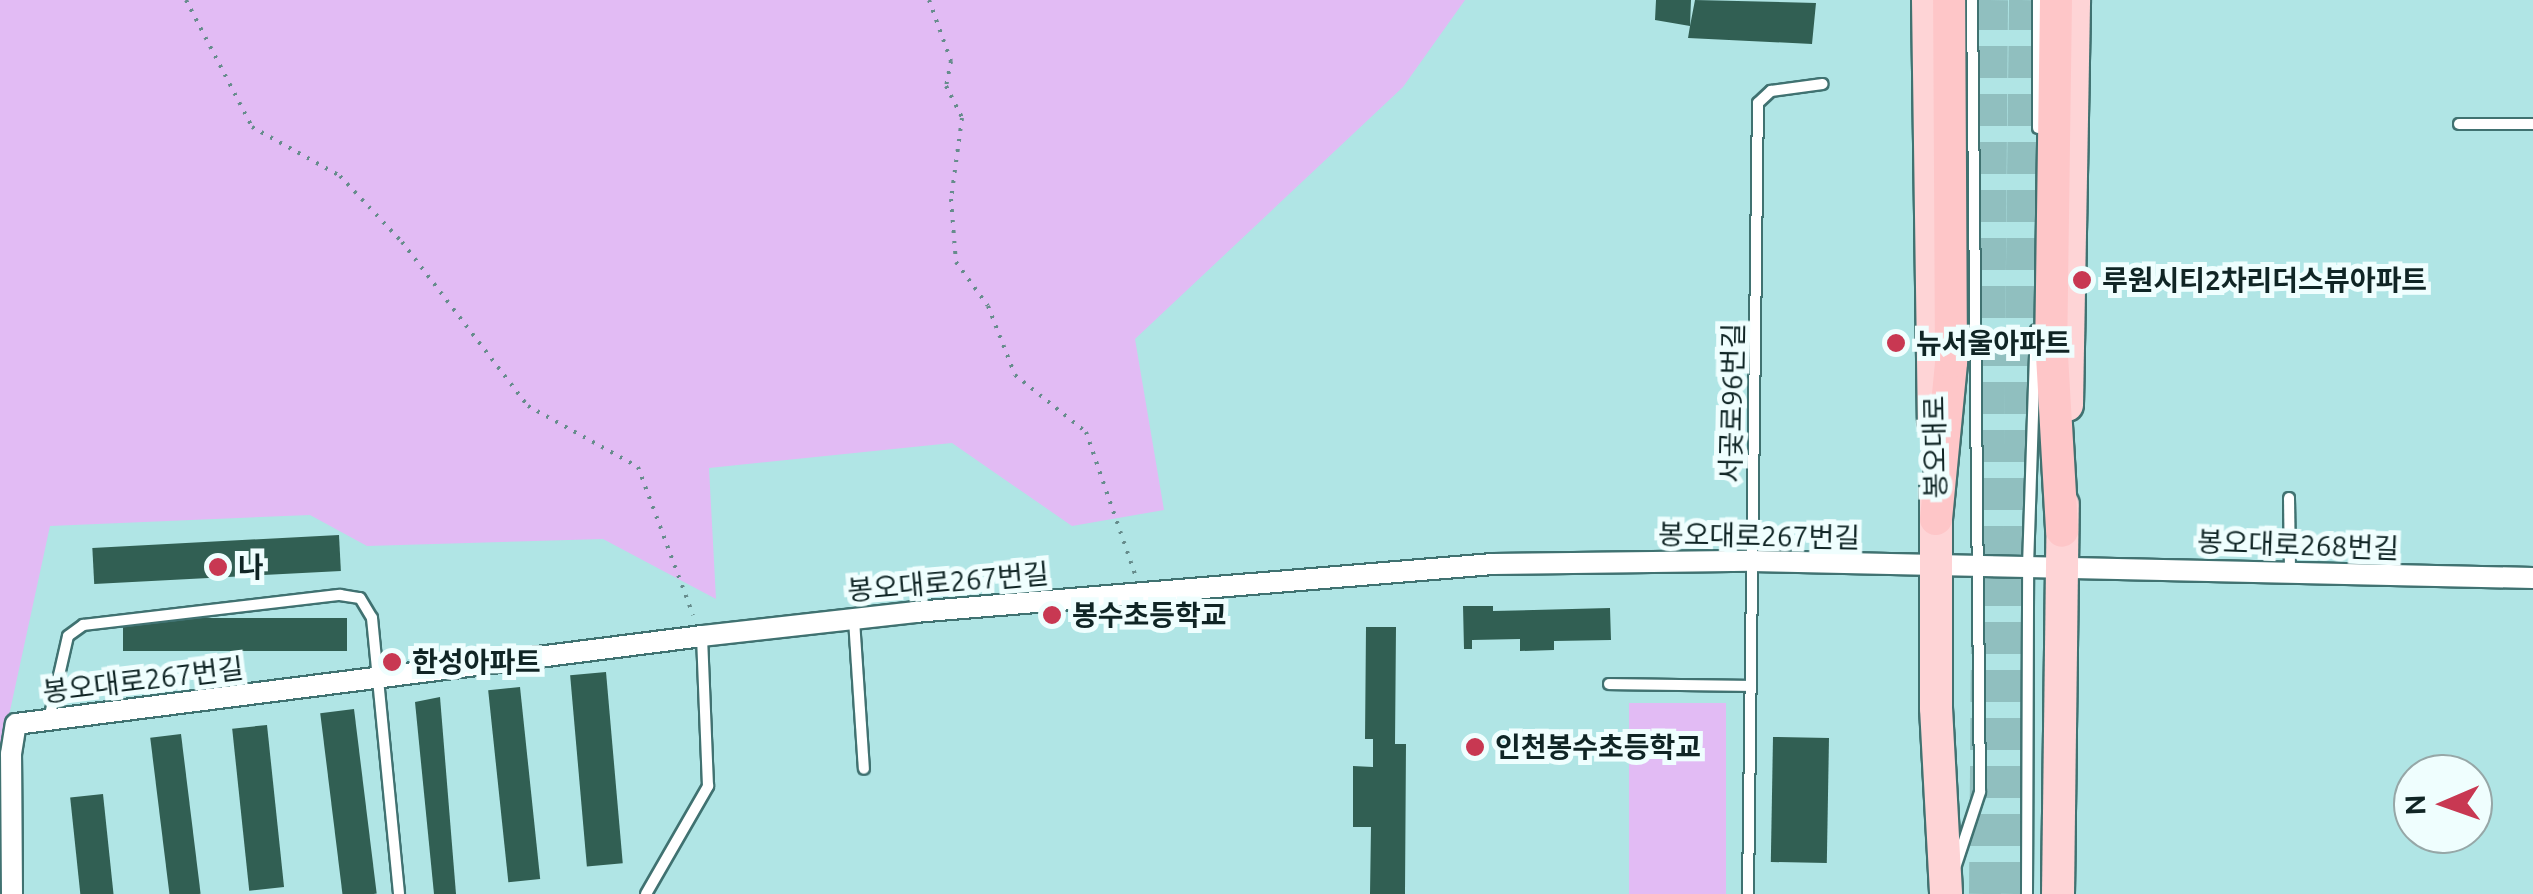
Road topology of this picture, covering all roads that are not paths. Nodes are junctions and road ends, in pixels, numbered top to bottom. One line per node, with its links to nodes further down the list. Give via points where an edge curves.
1 (1928, 0): 13 (main road, 봉오대로)
2 (1949, 0): 13 (highway, via 1952,362)
3 (1972, 0): 18 (lane)
4 (2038, 0): 10 (lane)
5 (2056, 0): 14 (highway, via 2050,338)
6 (2074, 0): 14 (main road)
7 (1823, 84): 15 (lane, 서곷로96번길, via 1771,90 1758,103)
8 (2459, 124): 9 (lane)
9 (2533, 124)
10 (2038, 139)
11 (2036, 316): 16 (lane)
12 (2290, 498): 20 (lane)
13 (1936, 519): 19 (main road, 봉오대로)
14 (2062, 532): 17 (main road)
15 (1752, 560): 19 (street, 봉오대로267번길); 22 (street, 봉오대로267번길, via 1494,564); 26 (lane, 서곷로96번길)
16 (2028, 566): 17 (street, 봉오대로267번길); 18 (street, 봉오대로267번길); 35 (lane)
17 (2061, 566): 20 (street, 봉오대로268번길); 29 (main road)
18 (1975, 567): 19 (street, 봉오대로267번길); 34 (lane, via 1980,792)
19 (1937, 568): 34 (main road, 봉오대로)
20 (2290, 572): 21 (street, 봉오대로268번길)
21 (2533, 578)
22 (854, 619): 23 (street, 봉오대로267번길); 28 (lane)
23 (702, 636): 24 (street, 봉오대로267번길); 32 (lane, via 708,786)
24 (376, 678): 27 (street, 봉오대로267번길); 27 (lane, via 372,618 360,598 340,594 83,625 68,636); 31 (lane)
25 (1609, 684): 26 (lane)
26 (1751, 686): 33 (lane, 서곷로96번길)
27 (49, 720): 30 (street, 봉오대로267번길, via 16,724)
28 (864, 769)
29 (2057, 888)
30 (12, 894)
31 (399, 894)
32 (646, 894)
33 (1748, 894)
34 (1946, 894)
35 (2027, 894)

